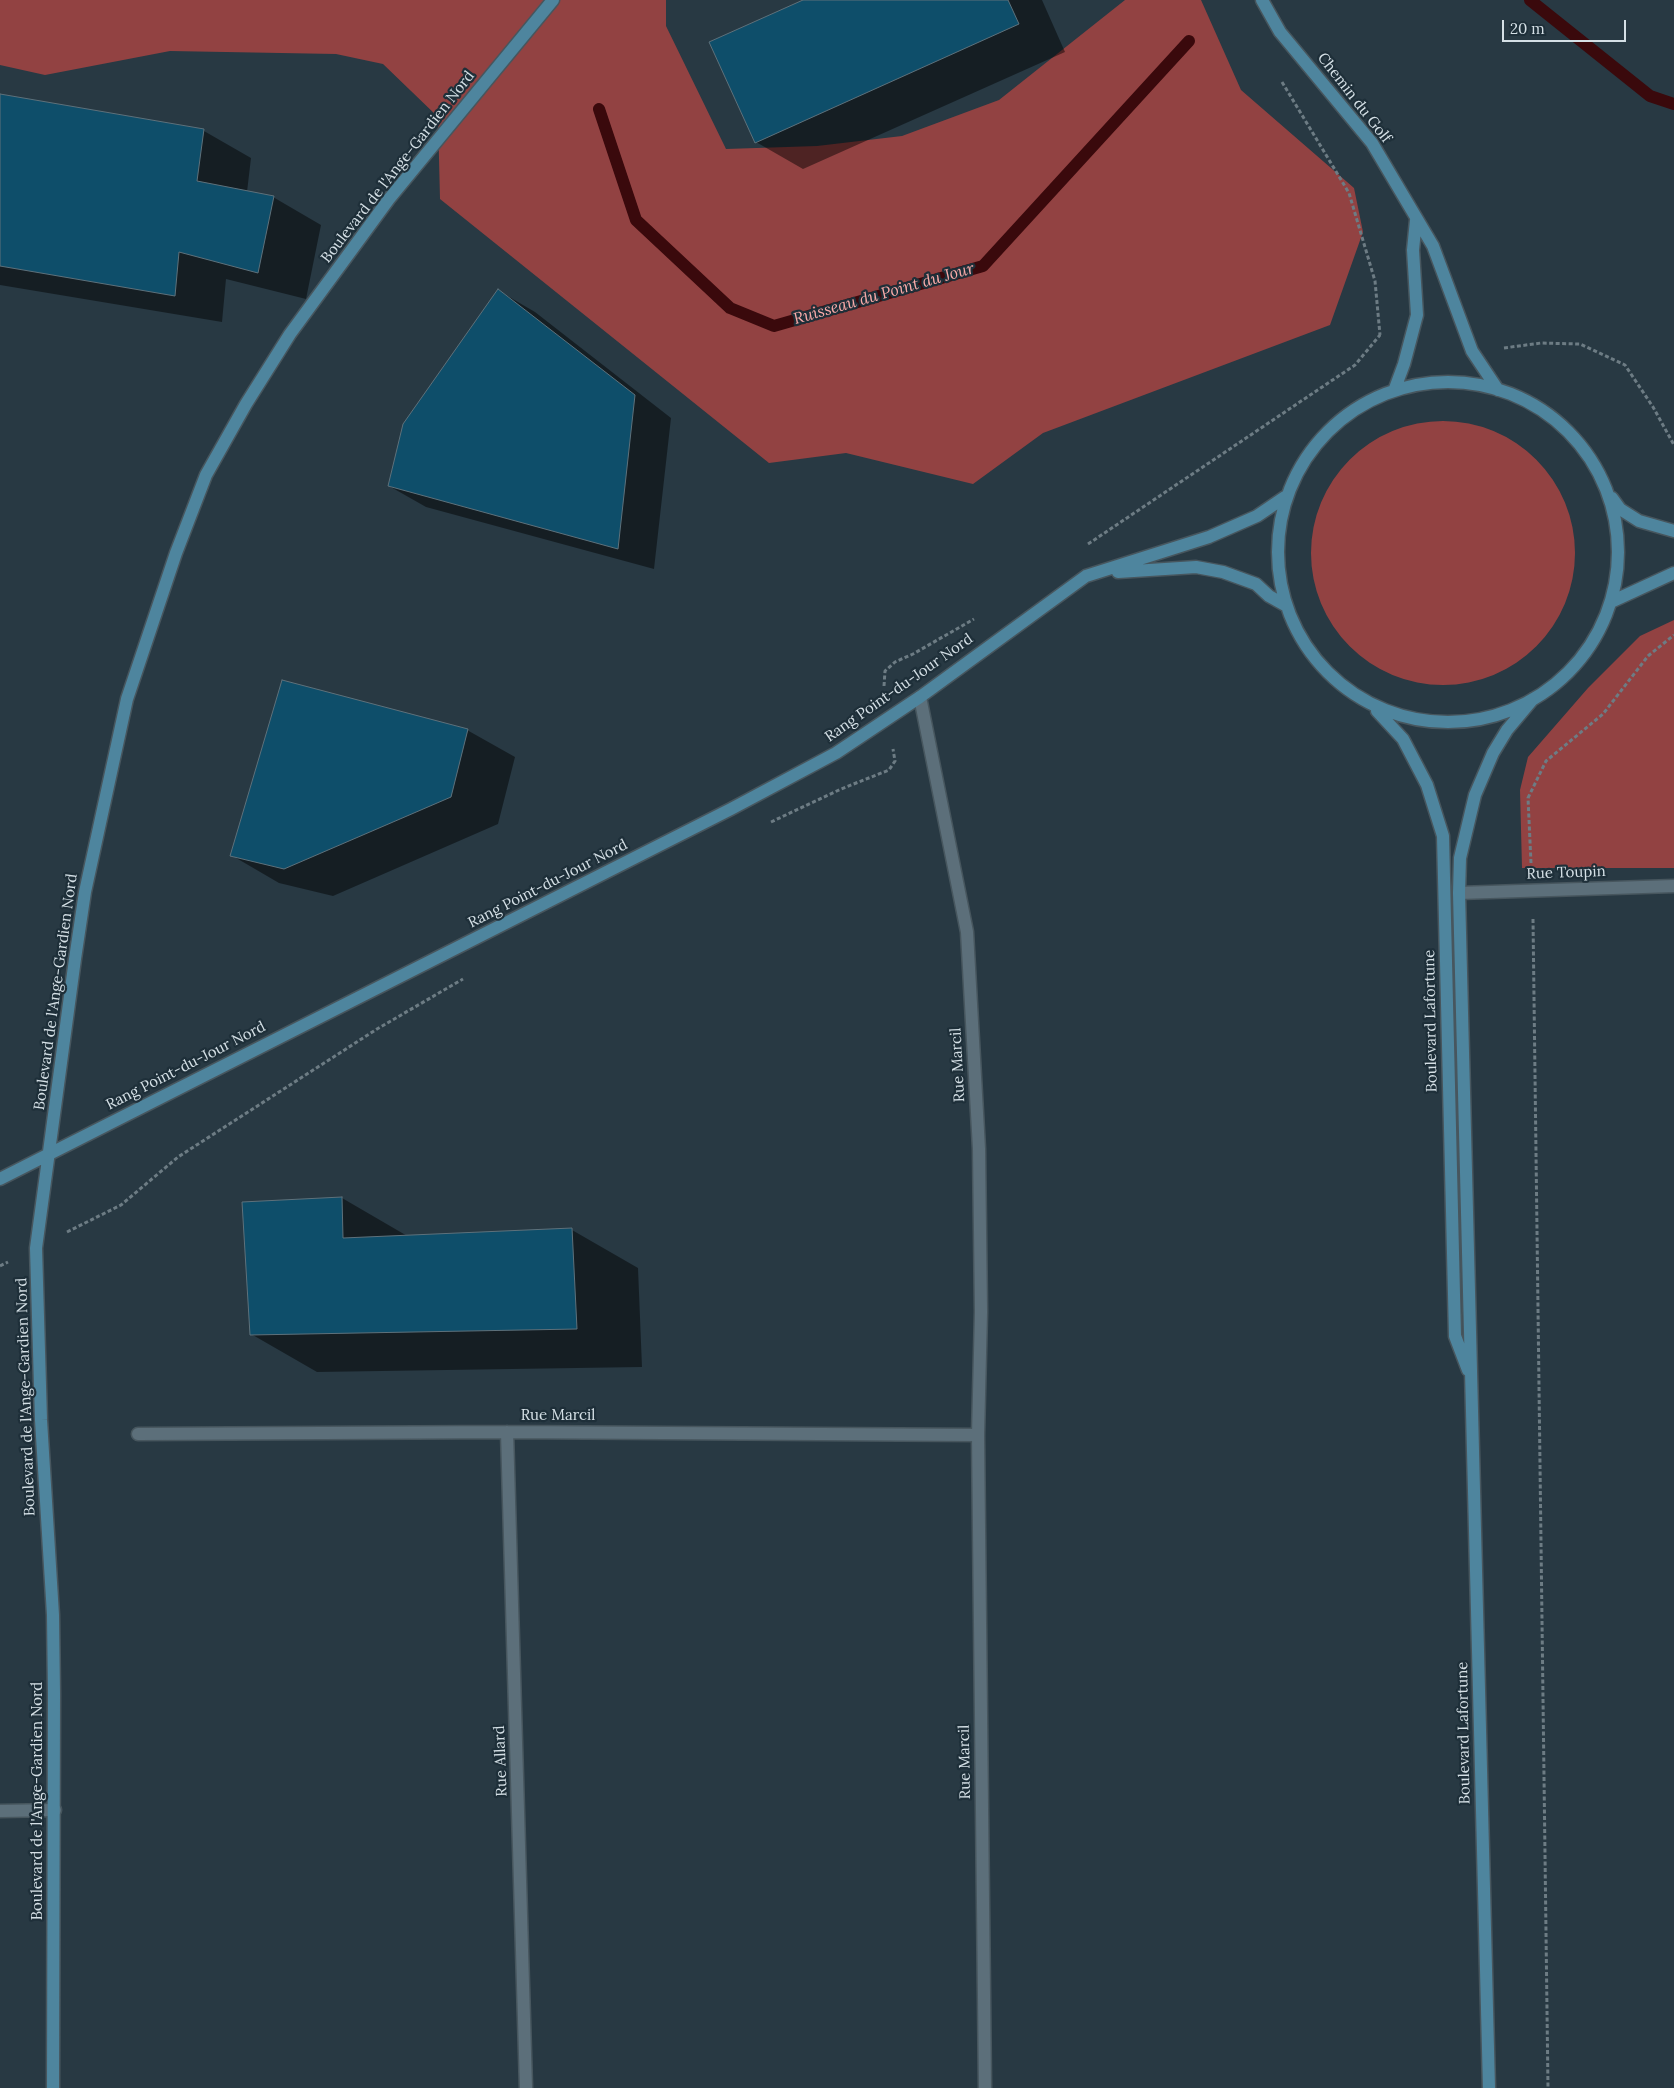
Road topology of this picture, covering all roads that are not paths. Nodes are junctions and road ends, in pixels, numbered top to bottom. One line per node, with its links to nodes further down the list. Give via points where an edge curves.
1 (553, 0): 18 (street, Boulevard de l'Ange-Gardien Nord, via 389,199 338,267 285,342 206,474 127,699 85,892)
2 (1262, 0): 3 (street, Chemin du Golf, via 1280,32 1372,143)
3 (1416, 220): 4 (street, via 1413,263 1417,315); 5 (street, Chemin du Golf, via 1433,246 1472,351)
4 (1394, 390): 5 (street, via 1446,383); 7 (street, via 1358,407 1327,431 1302,462)
5 (1498, 390): 6 (street, via 1547,412 1586,448)
6 (1611, 496): 8 (street, via 1620,508 1639,521); 11 (street, via 1620,548)
7 (1285, 497): 10 (street, Rang Point-du-Jour Nord, via 1257,516 1209,536); 12 (street, via 1277,551)
8 (1674, 531)
9 (1674, 574): 11 (street)
10 (1086, 576): 12 (street, Rang Point-du-Jour Nord, via 1196,567 1233,574 1256,584); 14 (street, Rang Point-du-Jour Nord)
11 (1613, 601): 15 (street, via 1596,641 1569,674)
12 (1285, 605): 13 (street, via 1310,655)
13 (1351, 693): 15 (street, via 1394,715 1442,723 1489,718); 20 (street, Boulevard Lafortune, via 1382,714 1403,739 1427,785 1443,836 1454,1336)
14 (920, 698): 18 (street, Rang Point-du-Jour Nord, via 836,753 731,809); 23 (street, Rue Marcil, via 967,932 979,1149)
15 (1533, 700): 17 (street, Boulevard Lafortune, via 1507,730 1475,795 1460,858)
16 (1674, 886): 17 (street, Rue Toupin)
17 (1459, 893): 20 (street, Boulevard Lafortune)
18 (50, 1154): 19 (street, Rang Point-du-Jour Nord); 24 (street, Boulevard de l'Ange-Gardien Nord, via 36,1248 53,1615)
19 (0, 1179)
20 (1471, 1376): 29 (street, Boulevard Lafortune)
21 (507, 1432): 22 (street, Rue Marcil); 23 (street, Rue Marcil); 27 (street, Rue Allard)
22 (138, 1434)
23 (978, 1435): 28 (street, Rue Marcil)
24 (55, 1810): 25 (street); 26 (street, Boulevard de l'Ange-Gardien Nord)
25 (0, 1811)
26 (53, 2088)
27 (526, 2088)
28 (984, 2088)
29 (1489, 2088)

